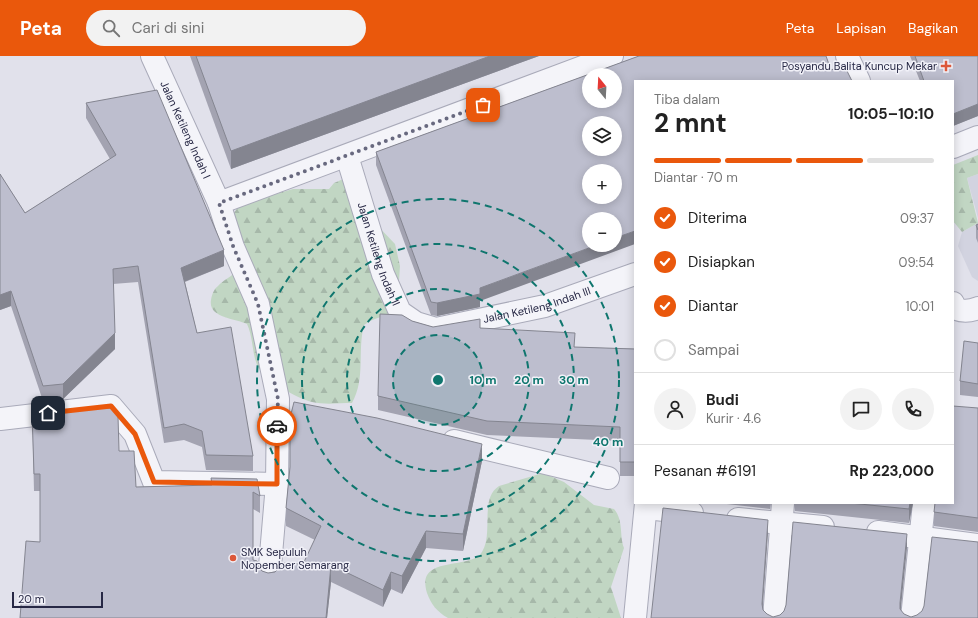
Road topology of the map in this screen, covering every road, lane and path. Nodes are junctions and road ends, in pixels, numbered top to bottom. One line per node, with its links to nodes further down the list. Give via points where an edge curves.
1 (152, 56): 8 (street, Jalan Ketileng Indah I)
2 (612, 56): 7 (street)
3 (847, 56): 4 (street)
4 (859, 80)
5 (978, 137): 6 (street)
6 (954, 147)
7 (347, 156): 8 (street); 10 (street, Jalan Ketileng Indah II, via 383,274 400,312 416,323)
8 (219, 203): 11 (street, Jalan Ketileng Indah I, via 233,246 258,304)
9 (634, 274): 10 (street, Jalan Ketileng Indah III, via 545,306)
10 (436, 329)
11 (278, 399): 12 (street); 16 (street, Jalan Ketileng Indah I)
12 (301, 404)
13 (0, 419): 16 (street, via 111,406 135,434 154,482)
14 (431, 436): 15 (street)
15 (608, 478)
16 (277, 484): 22 (street, Jalan Ketileng Indah I)
17 (924, 504): 20 (street)
18 (646, 506): 19 (street, via 717,516); 23 (street)
19 (782, 513): 20 (street, via 851,530); 24 (street)
20 (921, 537): 21 (street); 25 (street)
21 (978, 545)
22 (269, 578)
23 (635, 618)
24 (774, 618)
25 (912, 618)

